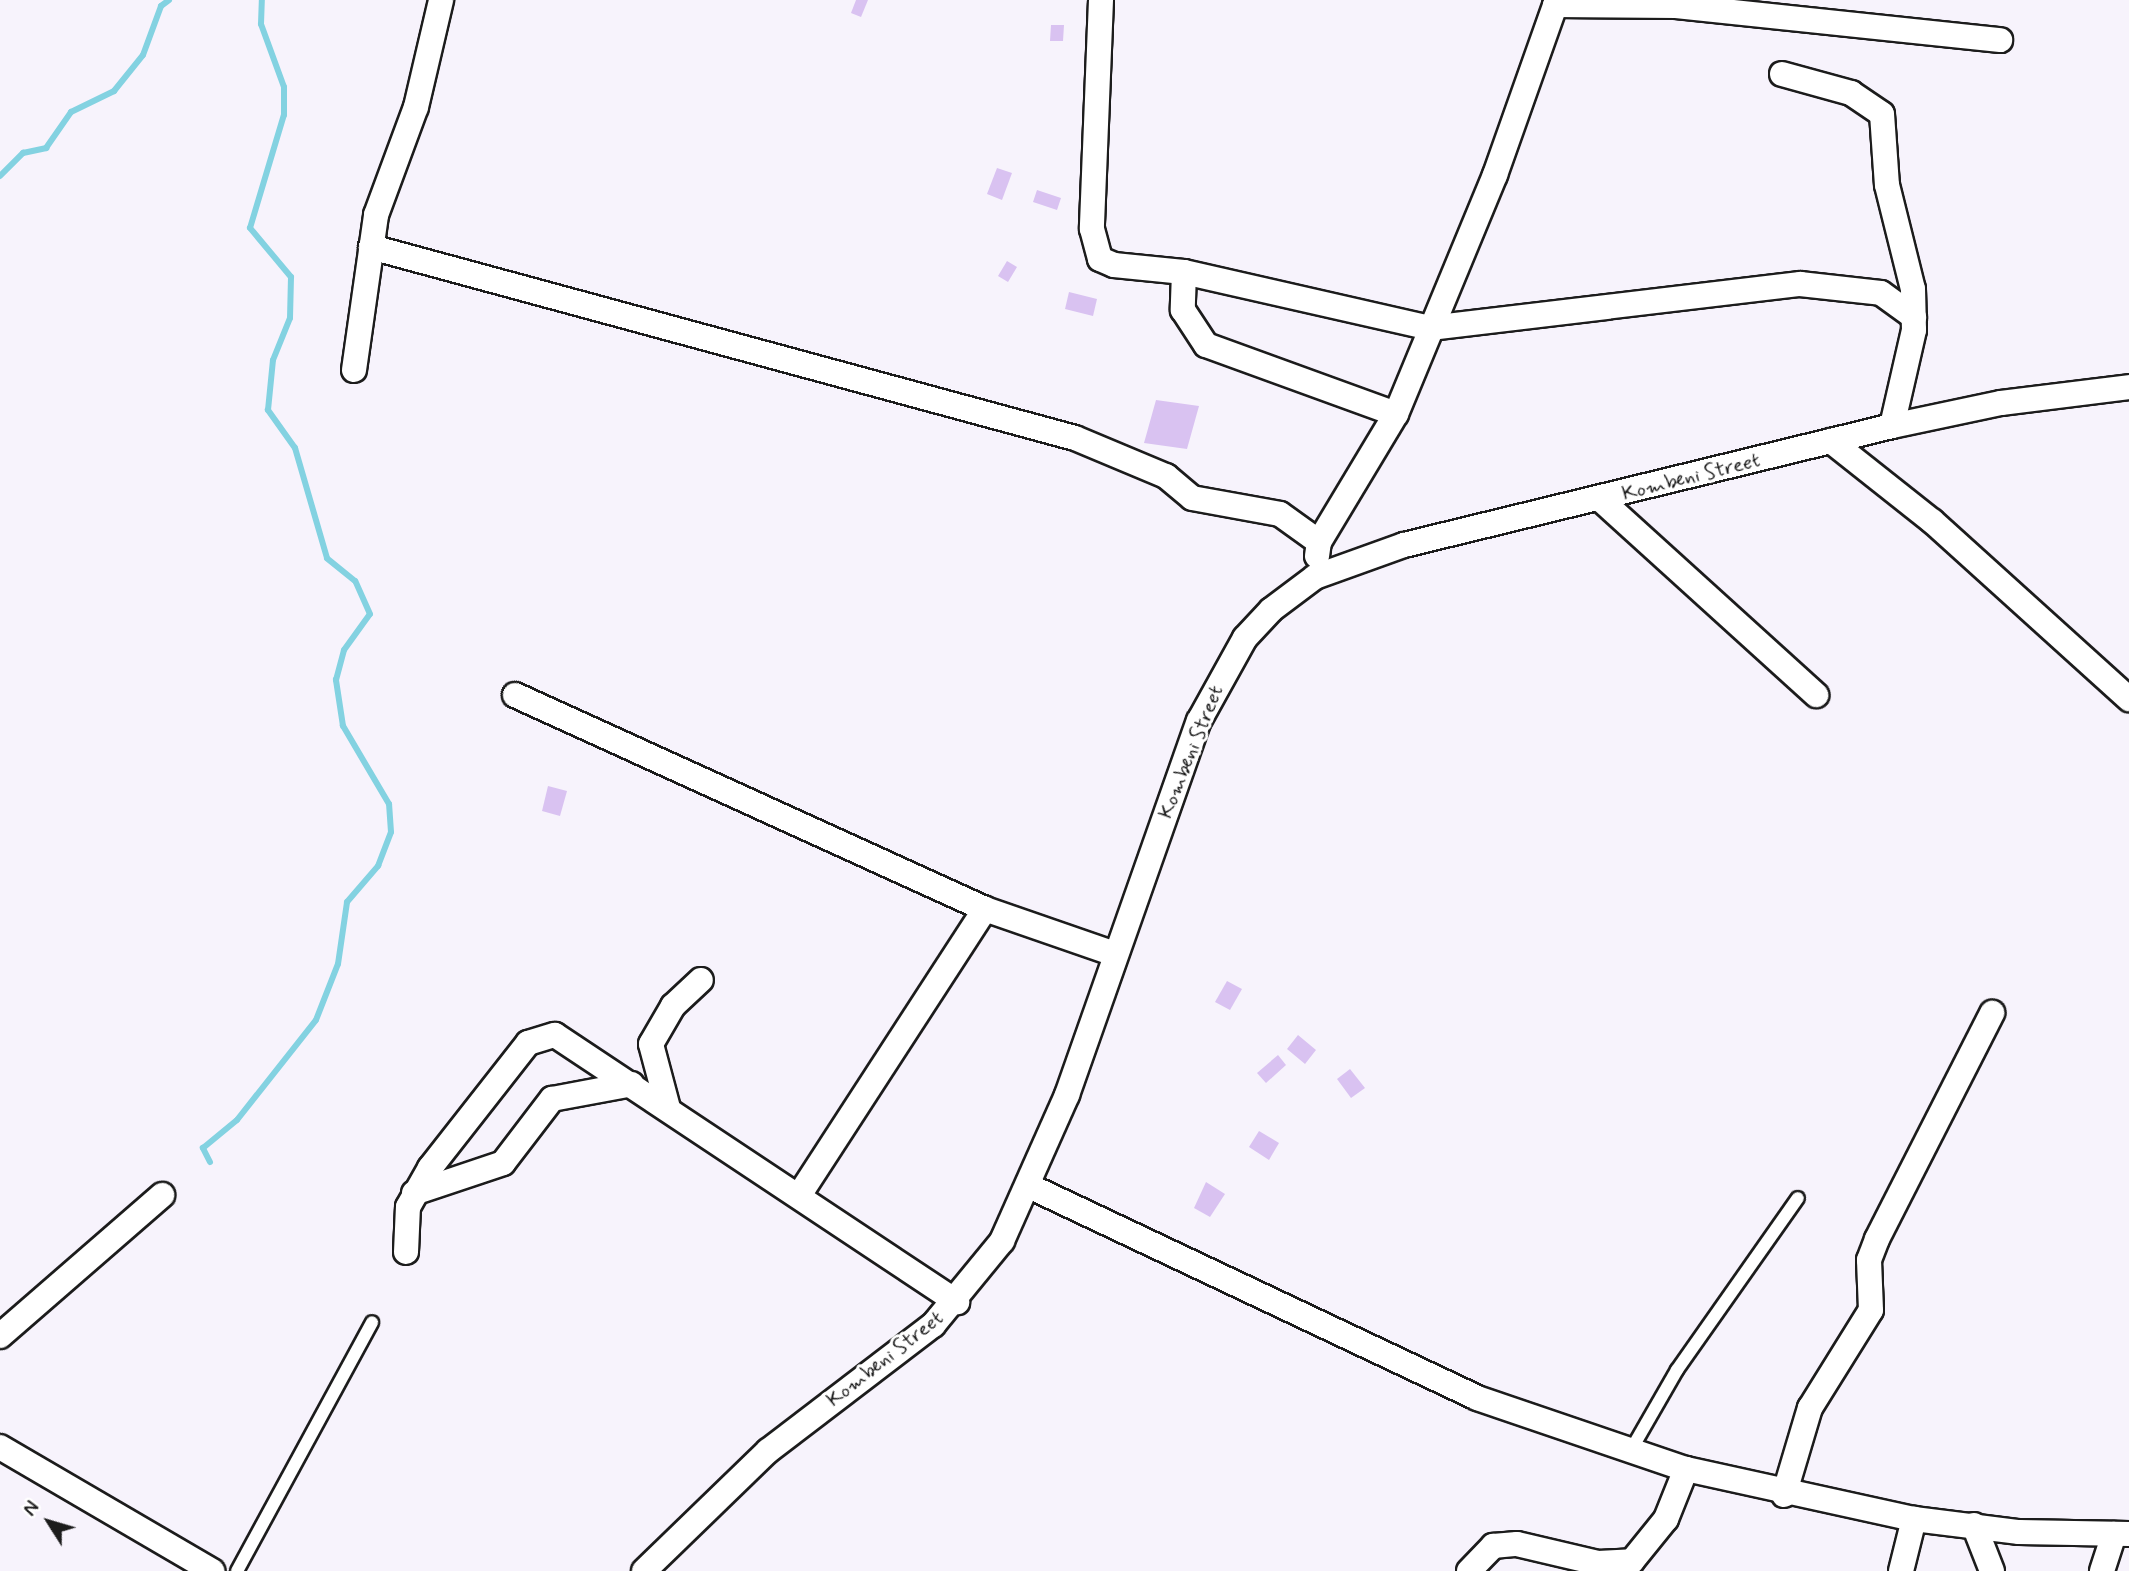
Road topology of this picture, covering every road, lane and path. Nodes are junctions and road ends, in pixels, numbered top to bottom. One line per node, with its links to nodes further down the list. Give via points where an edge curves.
1 (441, 0): 6 (street)
2 (1101, 0): 7 (street, via 1093,246 1114,265)
3 (1556, 2): 4 (street, via 1676,6); 9 (street, via 1495,175)
4 (2000, 40)
5 (1782, 74): 8 (street, via 1851,93 1882,114 1887,185 1913,289)
6 (371, 247): 10 (street); 16 (street, via 1075,439 1166,476 1192,498 1280,514)
7 (1184, 272): 9 (street); 12 (street, via 1183,310 1206,345)
8 (1914, 317): 9 (street, via 1881,293 1800,284); 13 (street)
9 (1430, 328): 12 (street)
10 (354, 370)
11 (2129, 387): 13 (street, Kombeni Street, via 2001,403)
12 (1396, 414): 16 (street)
13 (1892, 426): 14 (street, Kombeni Street)
14 (1831, 441): 15 (street, Kombeni Street); 20 (street, via 1932,521)
15 (1600, 499): 17 (street, Kombeni Street, via 1404,545); 19 (street)
16 (1319, 542): 17 (street)
17 (1315, 577): 22 (street, Kombeni Street, via 1271,610 1222,675 1199,721)
18 (515, 695): 21 (street)
19 (1816, 695)
20 (2129, 699)
21 (985, 909): 22 (street); 29 (street)
22 (1115, 954): 27 (street, Kombeni Street)
23 (701, 980): 26 (street, via 673,1006 651,1044)
24 (1992, 1013): 39 (street, via 1877,1239 1869,1260 1871,1310 1810,1408)
25 (632, 1084): 26 (street); 28 (street, via 552,1100 503,1163); 28 (street, via 579,1046 542,1035 503,1071)
26 (668, 1108): 29 (street)
27 (1028, 1186): 33 (street, Kombeni Street, via 1002,1241); 37 (street, via 1477,1398)
28 (414, 1194): 32 (street)
29 (800, 1194): 33 (street)
30 (162, 1195): 35 (street)
31 (1798, 1198): 37 (lane, via 1677,1370)
32 (407, 1252)
33 (957, 1302): 45 (street, Kombeni Street, via 768,1451)
34 (372, 1322): 44 (lane)
35 (0, 1336)
36 (0, 1447): 43 (street)
37 (1630, 1450): 38 (street)
38 (1686, 1469): 39 (street); 46 (street, via 1667,1519 1632,1561 1616,1566 1505,1545 1493,1546)
39 (1784, 1495): 40 (street)
40 (1914, 1519): 41 (street); 47 (street)
41 (1974, 1525): 42 (street); 48 (street)
42 (2121, 1534): 49 (street)
43 (212, 1571)
44 (237, 1571)
45 (644, 1571)
46 (1469, 1571)
47 (1901, 1571)
48 (1992, 1571)
49 (2102, 1571)

